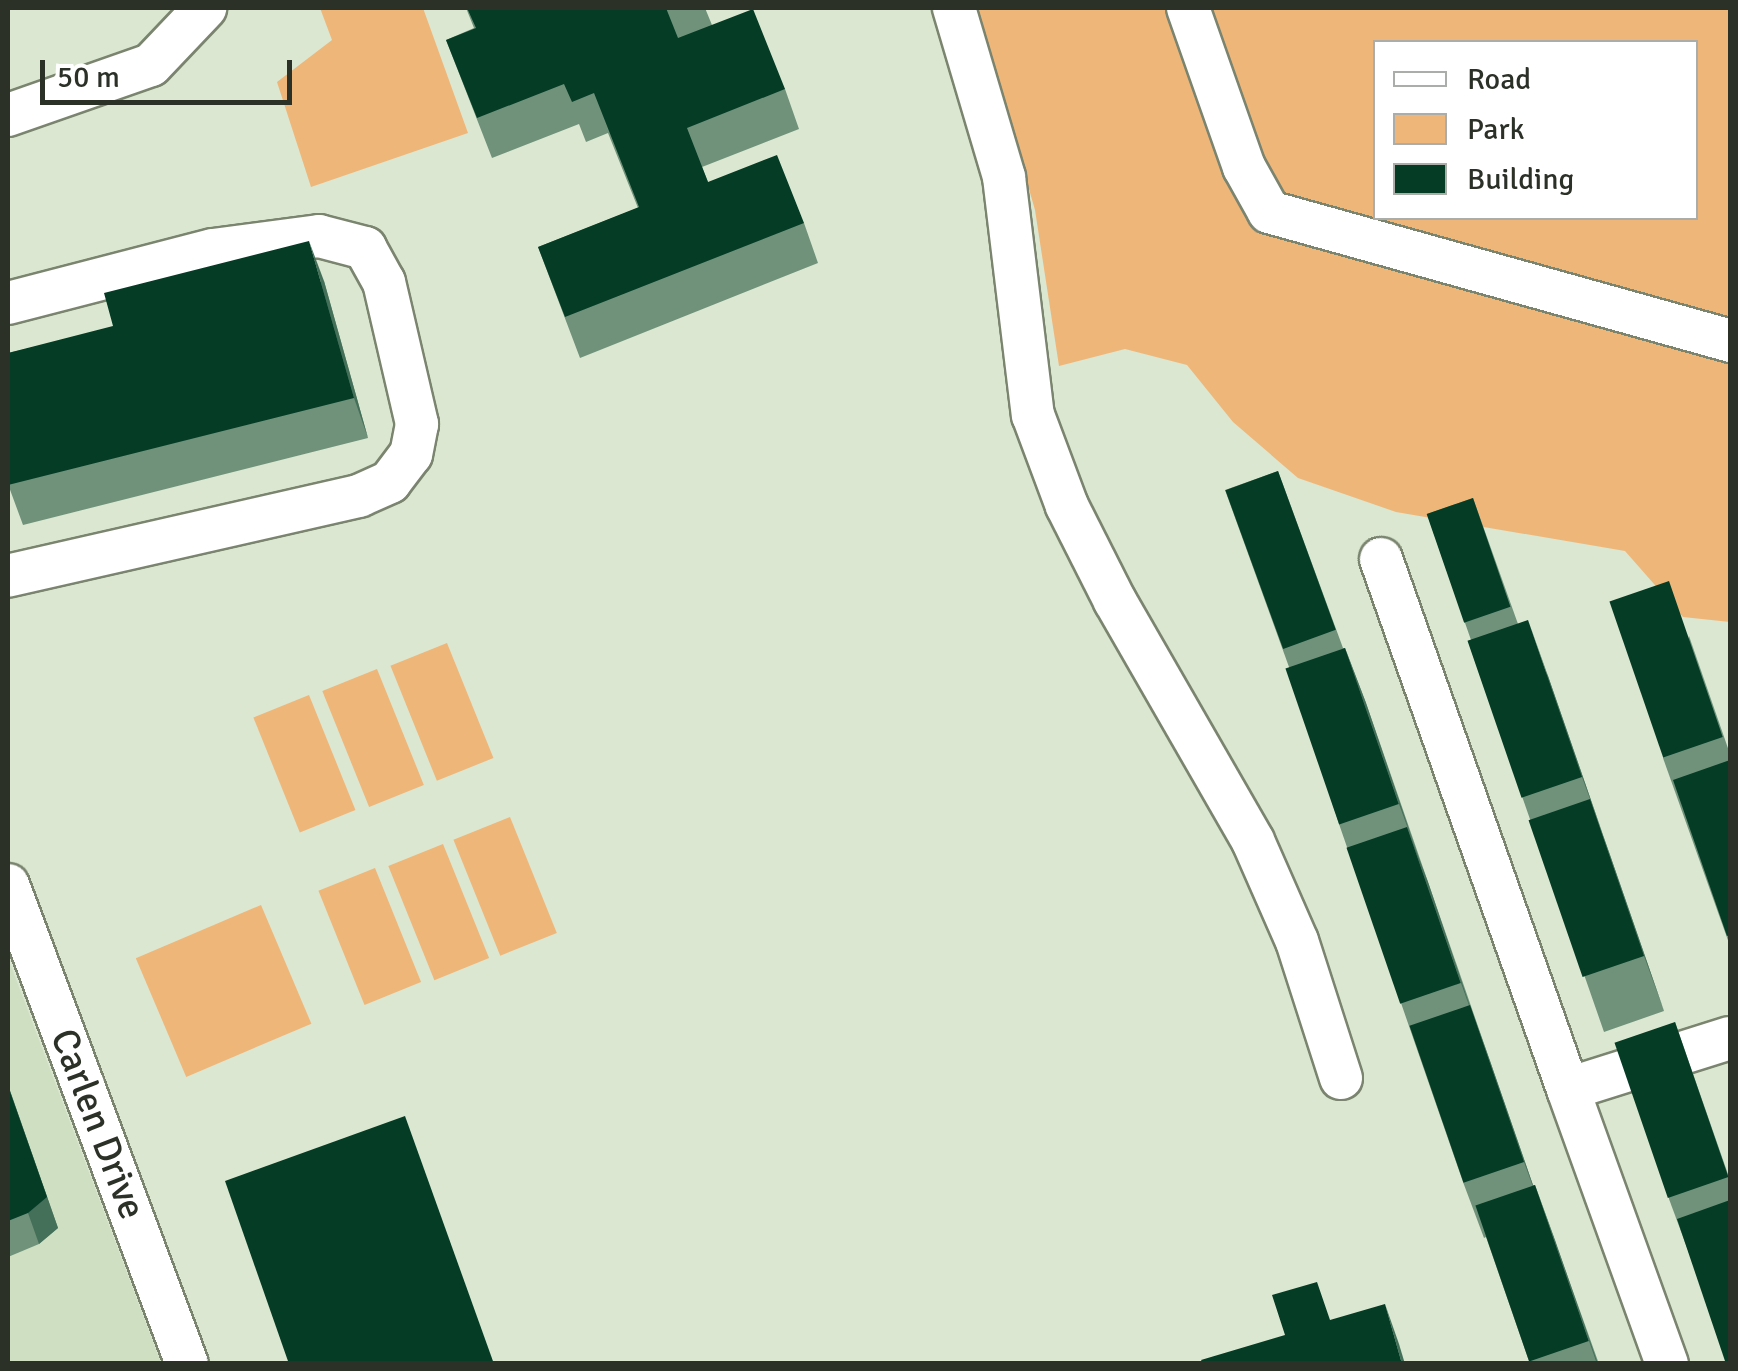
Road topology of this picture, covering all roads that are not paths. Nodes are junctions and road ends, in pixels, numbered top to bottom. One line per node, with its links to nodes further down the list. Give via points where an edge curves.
1 (205, 8): 4 (street, via 151,65)
2 (954, 8): 12 (street, via 1004,177 1034,415 1067,506 1115,601 1253,842 1297,942)
3 (1188, 8): 6 (street, via 1244,166 1269,212)
4 (8, 115)
5 (8, 303): 8 (street, via 213,250 319,236 365,248 384,282 418,424 411,454 390,482 359,496)
6 (1730, 341)
7 (1381, 559): 13 (street)
8 (8, 576)
9 (8, 885): 10 (street, Carlen Drive)
10 (24, 975): 14 (street, Carlen Drive)
11 (1730, 1038): 13 (street)
12 (1341, 1078)
13 (1568, 1089): 15 (street)
14 (187, 1364)
15 (1666, 1364)

